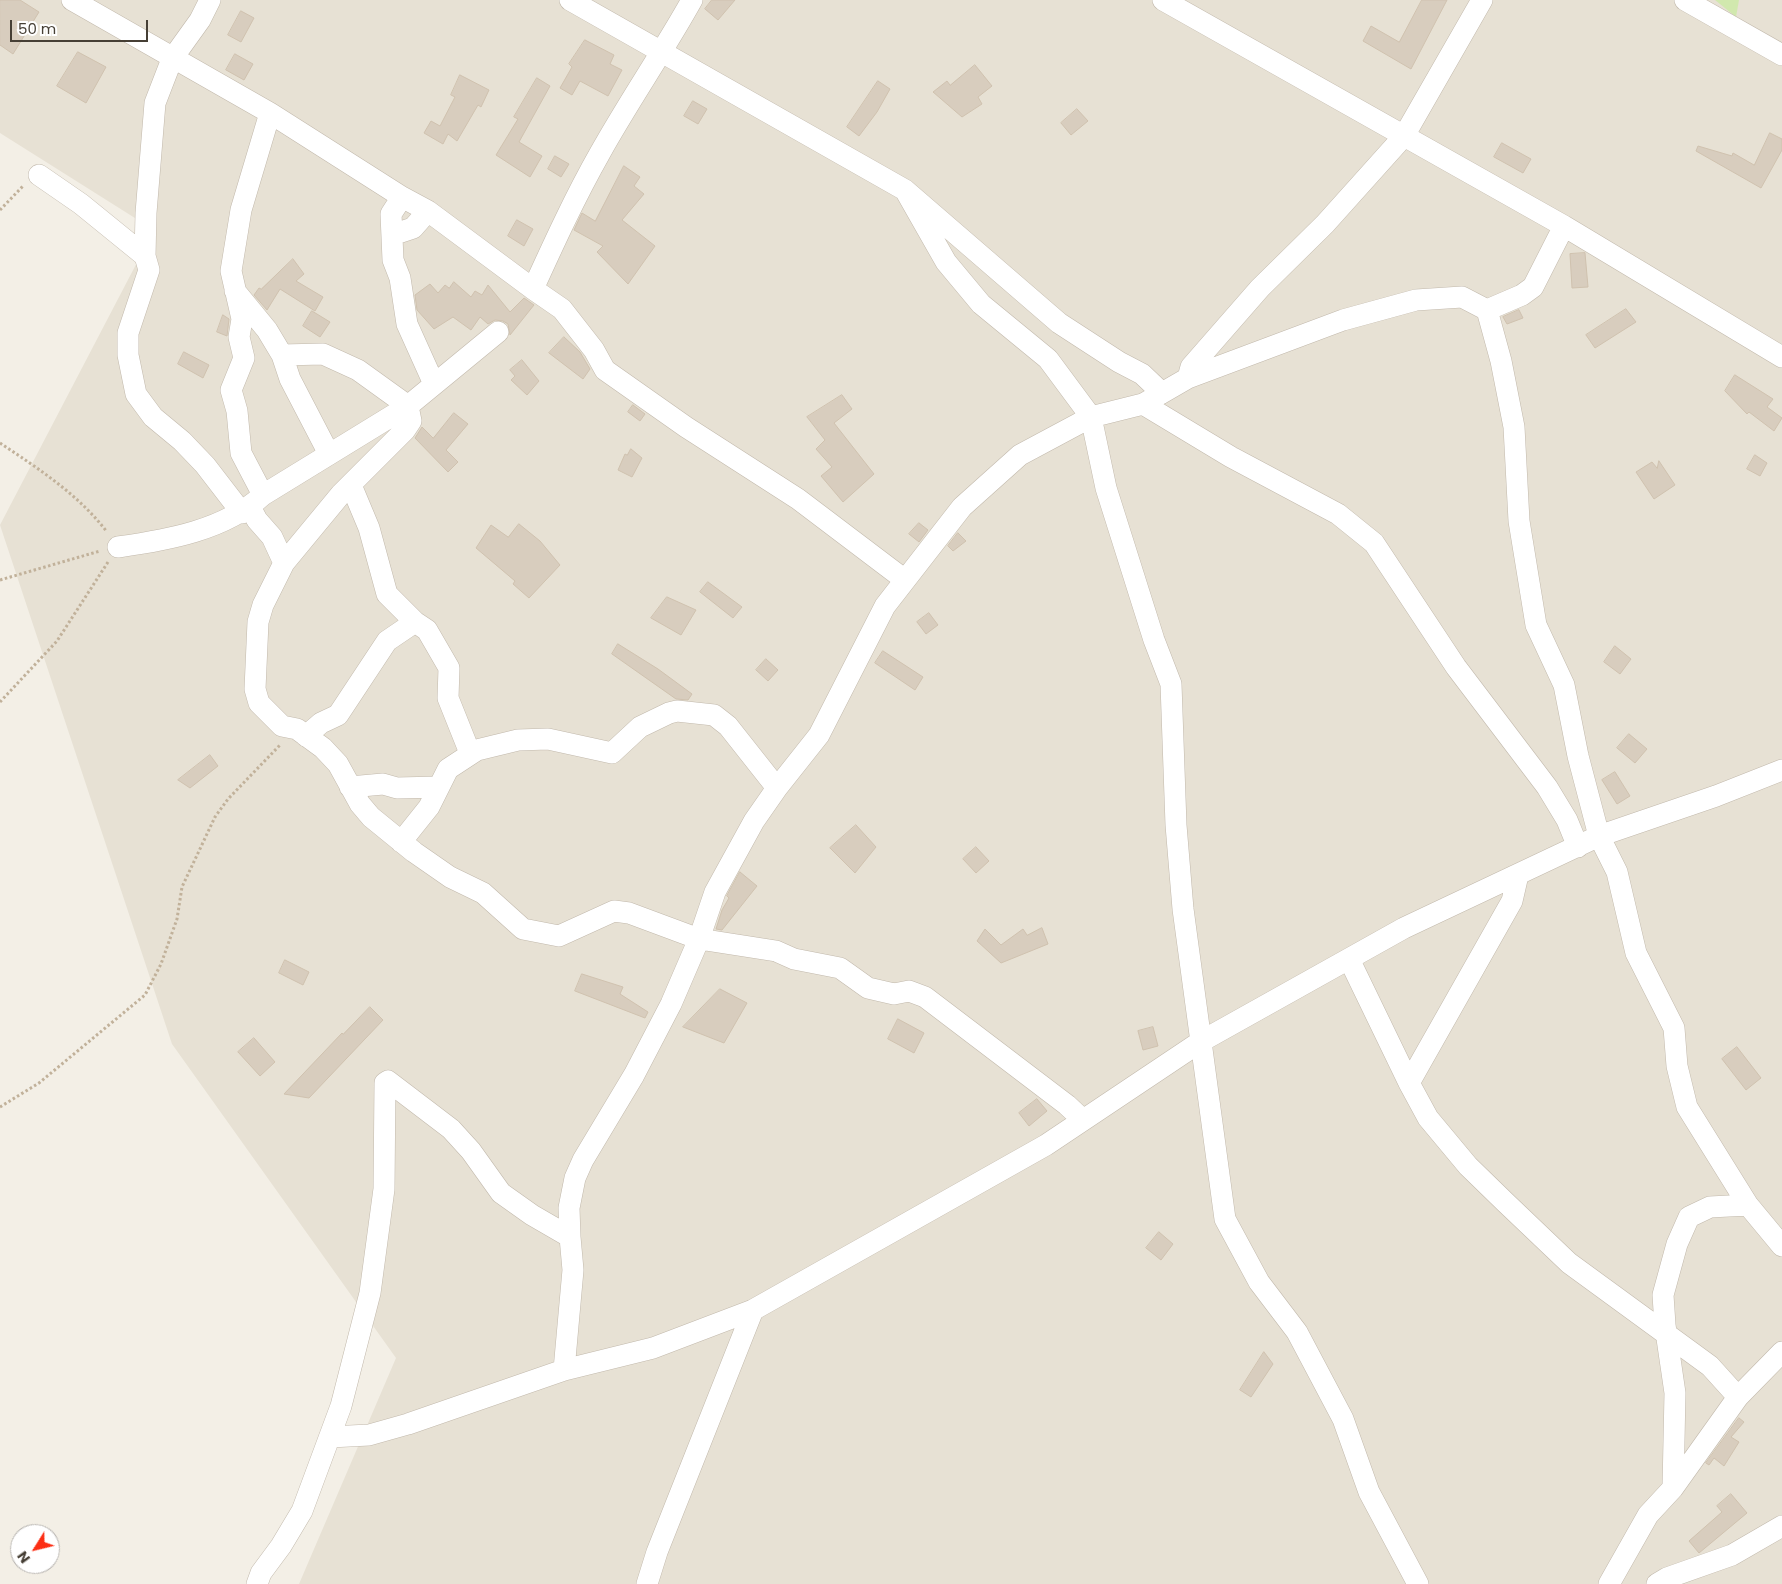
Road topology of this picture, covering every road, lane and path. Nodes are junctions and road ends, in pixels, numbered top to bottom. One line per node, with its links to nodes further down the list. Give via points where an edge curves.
1 (72, 0): 10 (street)
2 (210, 0): 10 (street)
3 (570, 0): 8 (street)
4 (692, 0): 8 (street)
5 (1163, 0): 12 (street)
6 (1482, 0): 12 (street)
7 (1685, 0): 9 (street)
8 (662, 53): 14 (street); 21 (street, via 600,153 562,225)
9 (1782, 55)
10 (172, 59): 11 (street); 20 (street, via 155,103)
11 (270, 113): 15 (street); 22 (street, via 242,210 232,271)
12 (1404, 136): 18 (street); 27 (street, via 1325,224 1260,288 1191,367)
13 (39, 175): 16 (path, via 28,181); 20 (street)
14 (905, 190): 29 (street, via 1059,323 1142,374); 32 (street, via 946,262 975,297 1048,359)
15 (402, 197): 17 (street); 19 (street, via 391,214)
16 (0, 210)
17 (428, 211): 19 (street, via 413,228); 21 (street)
18 (1564, 226): 23 (street, via 1533,287); 26 (street)
19 (392, 235): 28 (street, via 393,260 400,278 407,324)
20 (145, 256): 36 (street, via 149,270 128,333 128,355 136,394 153,417)
21 (533, 290): 40 (street, via 575,322 605,370 798,499)
22 (235, 291): 25 (street, via 267,330); 36 (street, via 242,320 240,336 244,358 231,390)
23 (1487, 310): 27 (street, via 1462,297 1416,300 1343,320); 49 (street, via 1514,427 1519,521 1527,583 1536,625 1564,684 1578,756)
24 (498, 332): 28 (street)
25 (282, 355): 31 (street, via 323,354 358,370); 34 (street, via 290,379)
26 (1782, 356)
27 (1188, 378): 29 (street)
28 (434, 384): 31 (street)
29 (1162, 393): 30 (street)
30 (1143, 404): 32 (street); 51 (street, via 1338,514 1374,542 1456,667 1547,787 1567,820)
31 (408, 406): 34 (street); 35 (street, via 411,421 405,430)
32 (1091, 417): 40 (street, via 1020,455 962,507); 55 (street, via 1106,488 1171,684 1182,909)
33 (0, 443): 37 (path, via 45,474 92,513)
34 (329, 454): 36 (street)
35 (351, 485): 38 (street); 41 (street, via 369,528 387,594)
36 (252, 505): 37 (street, via 170,539); 38 (street, via 257,520 272,538)
37 (118, 547): 39 (path); 42 (path, via 57,641)
38 (284, 563): 43 (street, via 258,622 255,689 259,703 282,726)
39 (0, 580)
40 (905, 580): 48 (street, via 885,606 819,735)
41 (415, 622): 43 (street, via 387,641 338,715); 44 (street, via 427,630 449,668 448,698)
42 (0, 702)
43 (302, 733): 46 (street, via 338,764); 57 (path, via 247,779 215,817 182,887 177,919 161,964 145,995 39,1083)
44 (470, 753): 47 (street, via 448,769); 48 (street, via 518,740 548,739 612,753 640,726 669,713 688,712 714,715 728,726)
45 (1782, 770): 49 (street)
46 (350, 786): 47 (street); 50 (street, via 365,810)
47 (439, 787): 50 (street, via 429,807)
48 (776, 788): 53 (street, via 715,892)
49 (1599, 836): 51 (street); 59 (street, via 1618,872 1636,953 1674,1028 1677,1066 1687,1107)
50 (401, 842): 53 (street, via 450,877 483,893 523,929 559,936 614,911 629,913)
51 (1578, 847): 52 (street)
52 (1518, 875): 54 (street, via 1404,928); 56 (street, via 1512,901)
53 (699, 939): 58 (street, via 776,951 794,959 840,968 868,988 894,994 908,991 924,997); 60 (street, via 671,1004 634,1075 579,1169 568,1208)
54 (1349, 959): 55 (street); 56 (street)
55 (1200, 1042): 58 (street); 72 (street, via 1225,1219 1259,1282 1297,1332 1343,1419 1369,1492)
56 (1409, 1083): 63 (street, via 1428,1118 1468,1166 1505,1202 1569,1263)
57 (0, 1107)
58 (1083, 1120): 62 (street, via 1046,1145)
59 (1748, 1205): 61 (street); 63 (street, via 1710,1207 1689,1217 1677,1244 1663,1295)
60 (570, 1237): 65 (street, via 573,1270); 67 (street, via 501,1193 451,1129 388,1081 385,1083 384,1189 370,1293)
61 (1782, 1246)
62 (753, 1310): 65 (street, via 653,1348); 71 (street)
63 (1666, 1333): 66 (street, via 1710,1366); 68 (street, via 1675,1393)
64 (1782, 1352): 66 (street)
65 (564, 1370): 67 (street, via 369,1435)
66 (1738, 1397): 68 (street)
67 (330, 1437): 70 (street, via 302,1511)
68 (1673, 1488): 73 (street, via 1648,1515)
69 (1782, 1526): 74 (street, via 1732,1556)
70 (256, 1584)
71 (647, 1584)
72 (1418, 1584)
73 (1609, 1584)
74 (1657, 1584)

